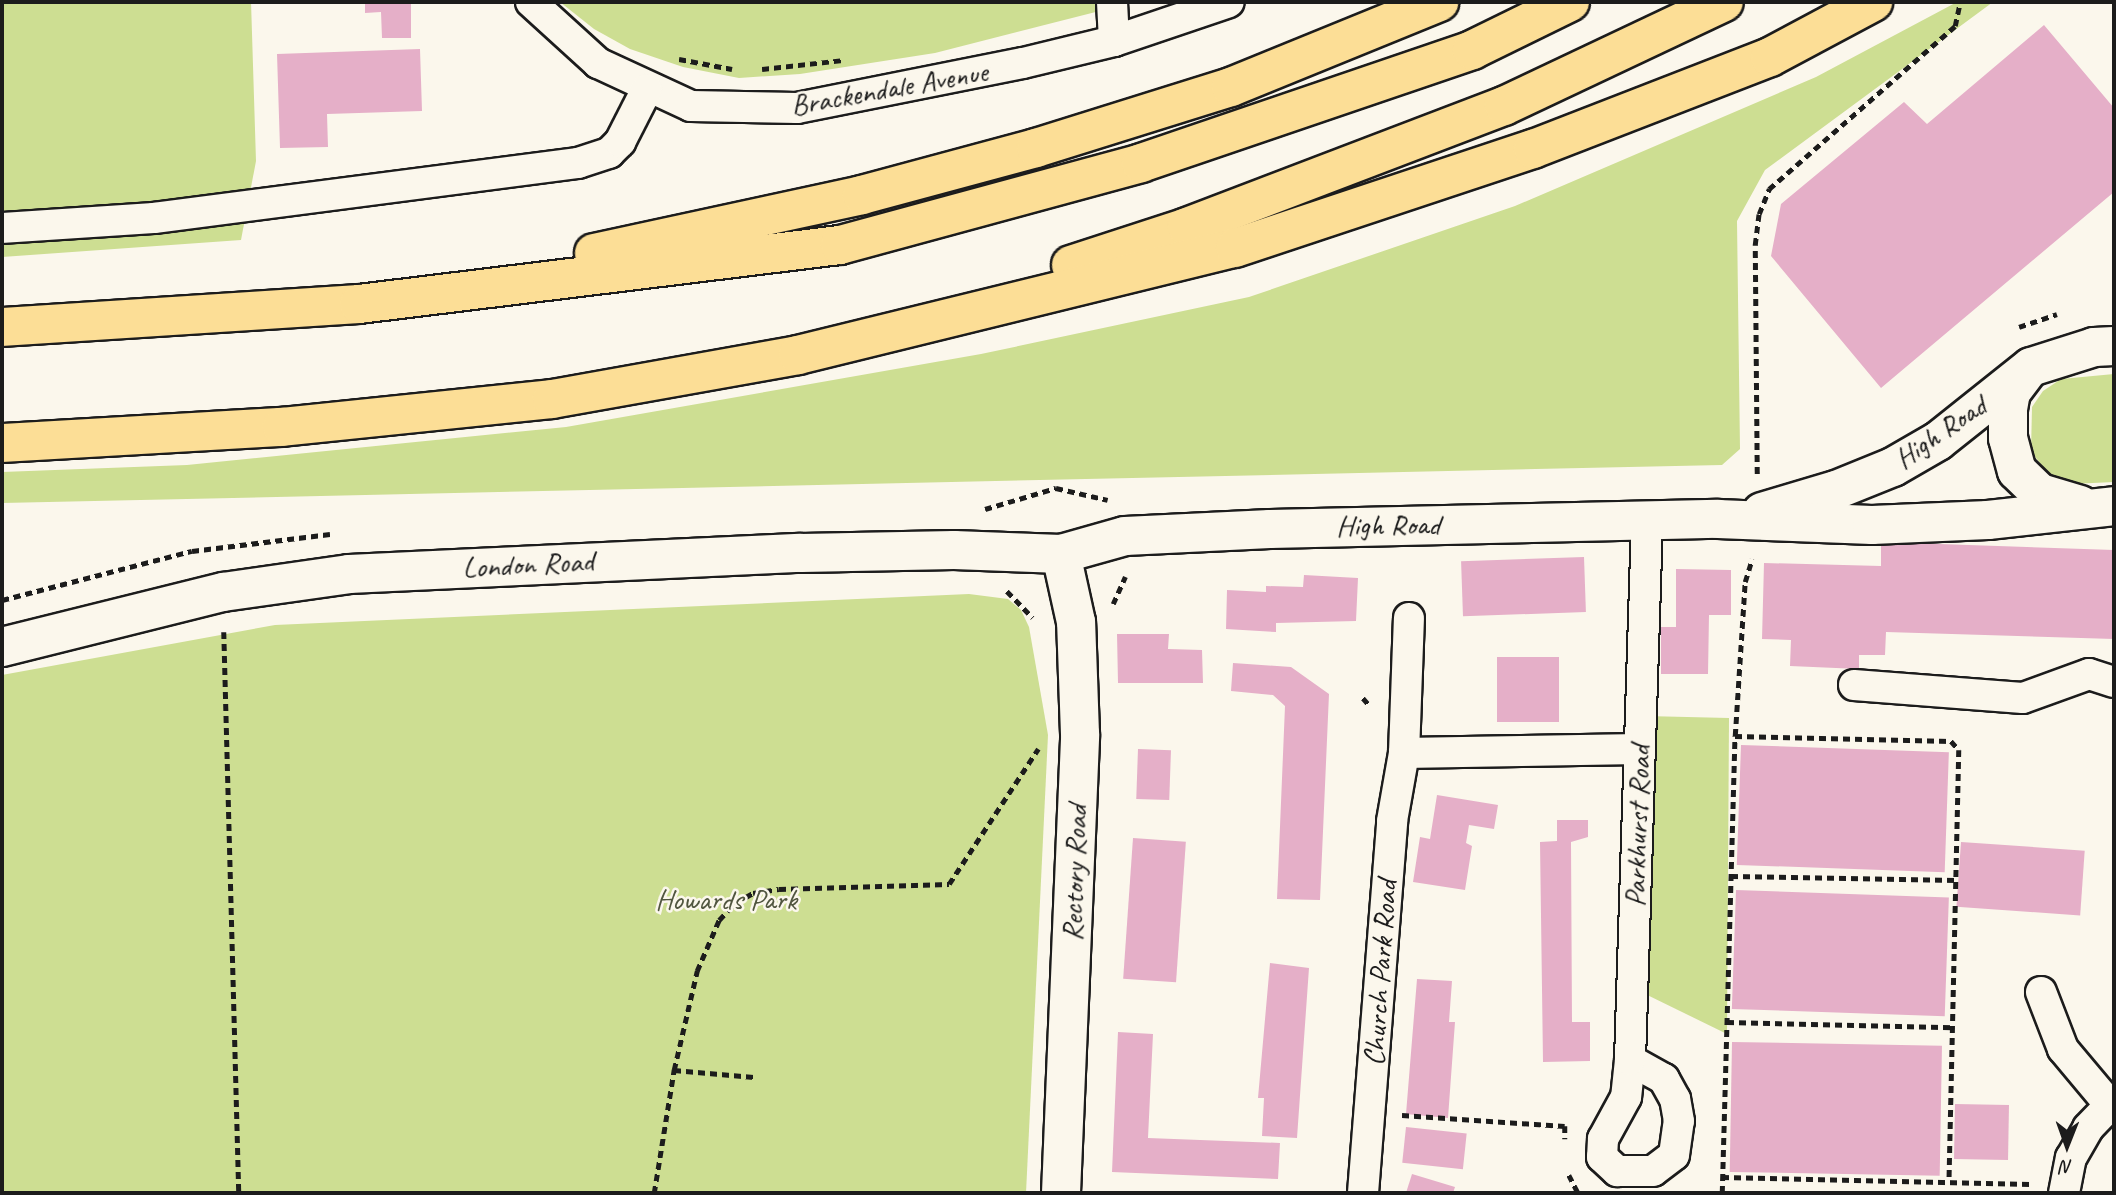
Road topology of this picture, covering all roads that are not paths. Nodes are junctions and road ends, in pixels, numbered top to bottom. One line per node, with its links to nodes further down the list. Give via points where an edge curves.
1 (531, 2): 9 (street, Brackendale Avenue, via 598,63)
2 (1112, 2): 8 (street)
3 (1229, 2): 8 (street, Brackendale Avenue)
4 (1439, 2): 11 (highway, via 1231,87 1036,148 862,195)
5 (1570, 2): 11 (highway, via 1472,50 1141,163 840,245)
6 (1724, 2): 14 (highway, via 1504,106 1428,135 1186,227)
7 (1873, 2): 14 (highway, via 1770,57 1533,149 1235,248)
8 (1114, 41): 9 (street, Brackendale Avenue, via 797,108 691,106)
9 (648, 89): 10 (street, via 620,142 609,153 578,163 154,218)
10 (2, 228)
11 (359, 304): 12 (highway)
12 (2, 327)
13 (2114, 346): 15 (main road, High Road, via 2094,347)
14 (798, 355): 16 (highway, via 552,399 282,426)
15 (2031, 367): 17 (main road, via 2011,392 2008,409 2008,438 2017,471 2025,484 2058,500); 18 (main road, High Road, via 1938,441 1893,467 1796,503)
16 (2, 443)
17 (2111, 506): 18 (main road, High Road, via 1988,520 1872,525)
18 (1718, 519): 19 (main road, High Road)
19 (1647, 521): 20 (main road, High Road, via 1174,532 1125,536); 25 (street, Parkhurst Road)
20 (1061, 554): 22 (main road, London Road, via 954,550 349,574 223,592); 31 (main road, Rectory Road, via 1076,622 1080,734)
21 (1409, 618): 26 (street, Church Park Road)
22 (2, 648)
23 (2114, 682): 24 (street, via 2089,674 2022,698)
24 (1854, 685)
25 (1639, 749): 26 (street); 28 (street, Parkhurst Road)
26 (1404, 753): 32 (street, Church Park Road, via 1391,821)
27 (2041, 992): 29 (street, via 2063,1049)
28 (1630, 1060): 28 (street, Parkhurst Road, via 1664,1079 1677,1107 1674,1156 1653,1171 1617,1171 1602,1157 1603,1139 1626,1097)
29 (2112, 1102): 30 (street)
30 (2053, 1189)
31 (1060, 1193)
32 (1363, 1193)

